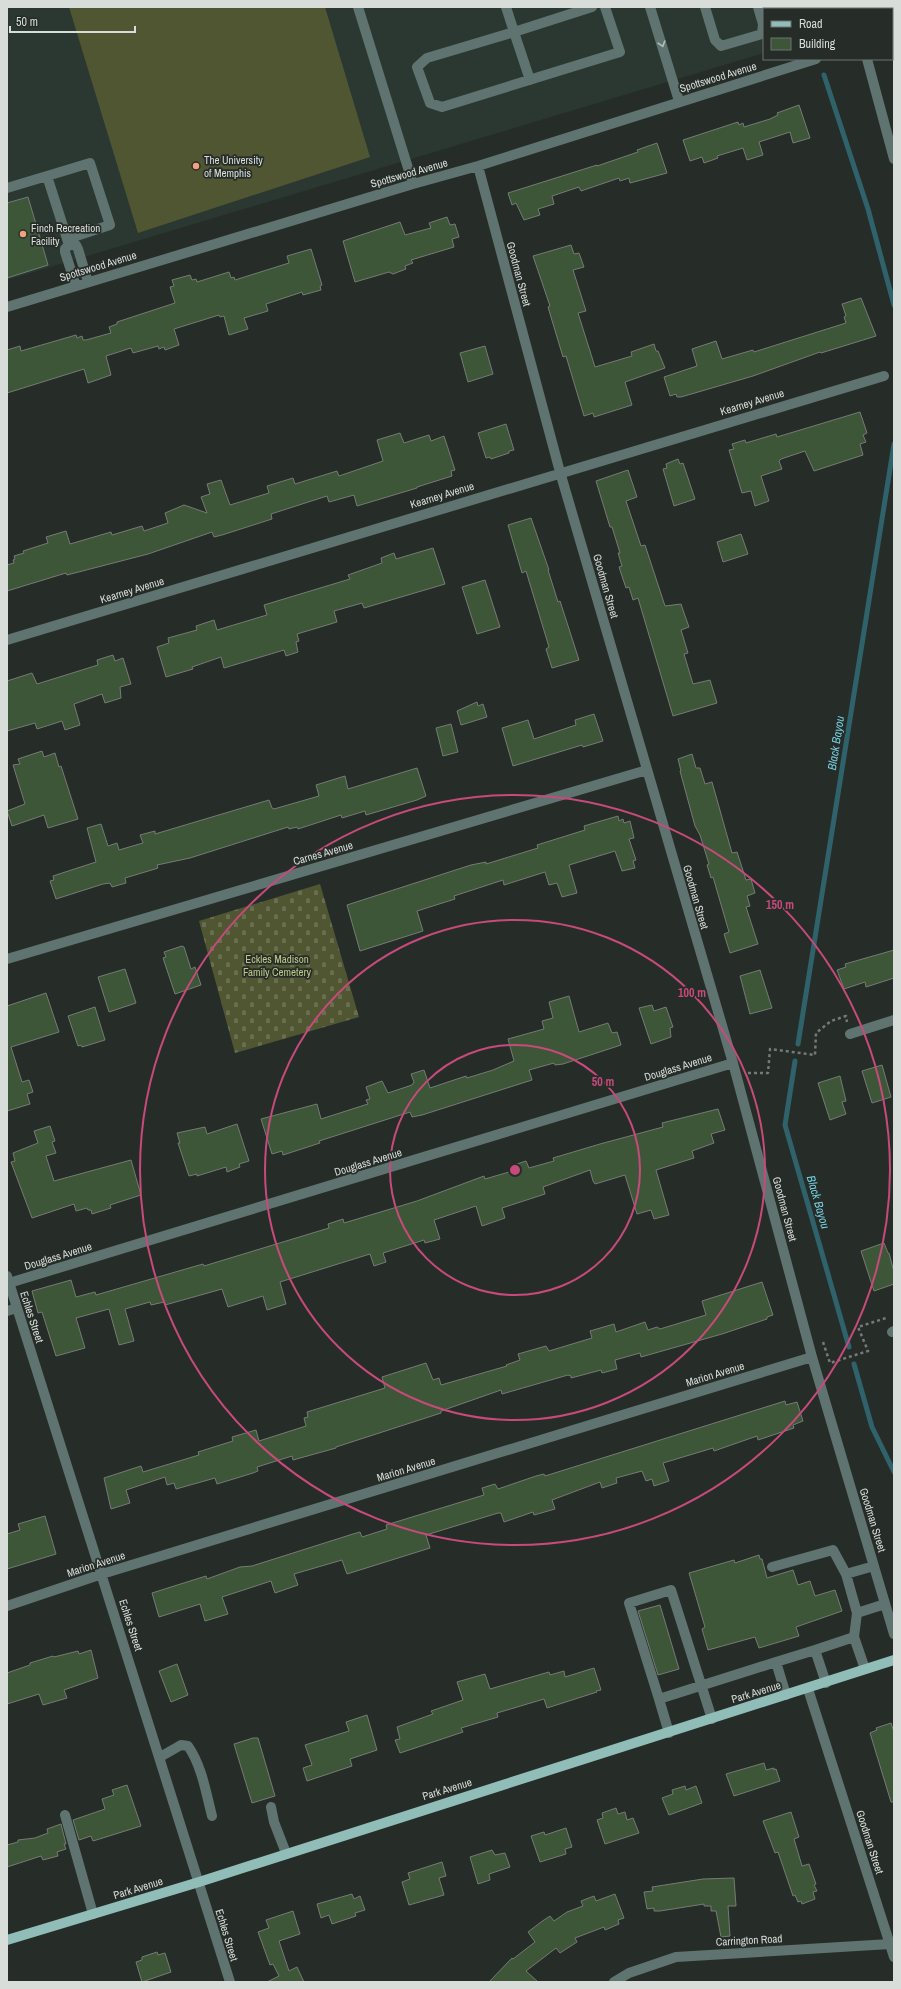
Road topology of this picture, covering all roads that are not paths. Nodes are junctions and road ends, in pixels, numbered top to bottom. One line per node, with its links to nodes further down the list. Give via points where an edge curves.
1 (358, 7): 16 (street)
2 (506, 7): 8 (street)
3 (592, 7): 8 (street)
4 (606, 7): 11 (street, via 620,52)
5 (650, 7): 12 (street, one-way to 12)
6 (705, 7): 7 (street, via 715,40 722,46 762,34 763,24)
7 (758, 7)
8 (514, 32): 11 (street); 11 (street, via 427,58 417,67 430,103 442,108)
9 (813, 60): 12 (street, Spottswood Avenue)
10 (867, 60): 13 (street)
11 (530, 80)
12 (679, 101): 14 (street, Spottswood Avenue)
13 (894, 159)
14 (478, 166): 16 (street, Spottswood Avenue); 23 (street, Goodman Street)
15 (47, 176): 17 (street); 18 (street); 18 (street, via 90,163 110,225)
16 (413, 184): 19 (street, Spottswood Avenue)
17 (7, 188)
18 (68, 242): 19 (street, via 76,245 78,249); 20 (street, via 65,252)
19 (88, 282): 20 (street, Spottswood Avenue)
20 (76, 286): 21 (street, Spottswood Avenue)
21 (7, 307)
22 (884, 376): 23 (street, Kearney Avenue)
23 (560, 472): 24 (street, Kearney Avenue); 25 (street, Goodman Street)
24 (7, 640)
25 (647, 770): 26 (street, Carnes Avenue); 29 (street, Goodman Street)
26 (7, 959)
27 (894, 1020): 28 (street)
28 (850, 1034)
29 (733, 1063): 30 (street, Douglass Avenue); 32 (street, Goodman Street)
30 (8, 1280): 31 (street, Echles Street)
31 (12, 1309): 35 (street, Echles Street)
32 (812, 1357): 34 (street, Goodman Street); 35 (street, Marion Avenue)
33 (772, 1566): 36 (street, via 833,1550)
34 (874, 1566): 36 (street); 37 (street, Goodman Street)
35 (102, 1574): 38 (street, Marion Avenue); 53 (street, Echles Street)
36 (846, 1574): 39 (street)
37 (885, 1604): 39 (street); 40 (street, Goodman Street)
38 (7, 1606)
39 (857, 1612): 41 (street)
40 (894, 1634)
41 (854, 1637): 42 (street); 45 (street)
42 (815, 1650): 44 (street); 46 (street)
43 (894, 1660): 45 (main road, Park Avenue)
44 (776, 1662): 47 (street); 49 (street)
45 (865, 1669): 46 (main road, Park Avenue)
46 (826, 1683): 48 (main road, Park Avenue)
47 (702, 1685): 50 (street); 50 (street, via 671,1590 629,1603); 51 (street)
48 (808, 1688): 49 (main road, Park Avenue); 61 (street, Goodman Street)
49 (786, 1696): 51 (main road, Park Avenue)
50 (659, 1699): 52 (street)
51 (712, 1719): 52 (main road, Park Avenue)
52 (669, 1732): 57 (main road, Park Avenue)
53 (160, 1757): 56 (street, via 181,1745 188,1746 202,1779); 58 (street, Echles Street)
54 (271, 1807): 57 (street)
55 (65, 1815): 59 (street)
56 (212, 1816)
57 (286, 1853): 58 (main road, Park Avenue)
58 (199, 1882): 59 (main road, Park Avenue); 63 (street, Echles Street)
59 (93, 1914): 60 (main road, Park Avenue)
60 (7, 1940)
61 (890, 1944): 62 (street, Goodman Street); 64 (street, Carrington Road, via 676,1957 629,1973)
62 (894, 1957)
63 (230, 1982)
64 (614, 1982)

